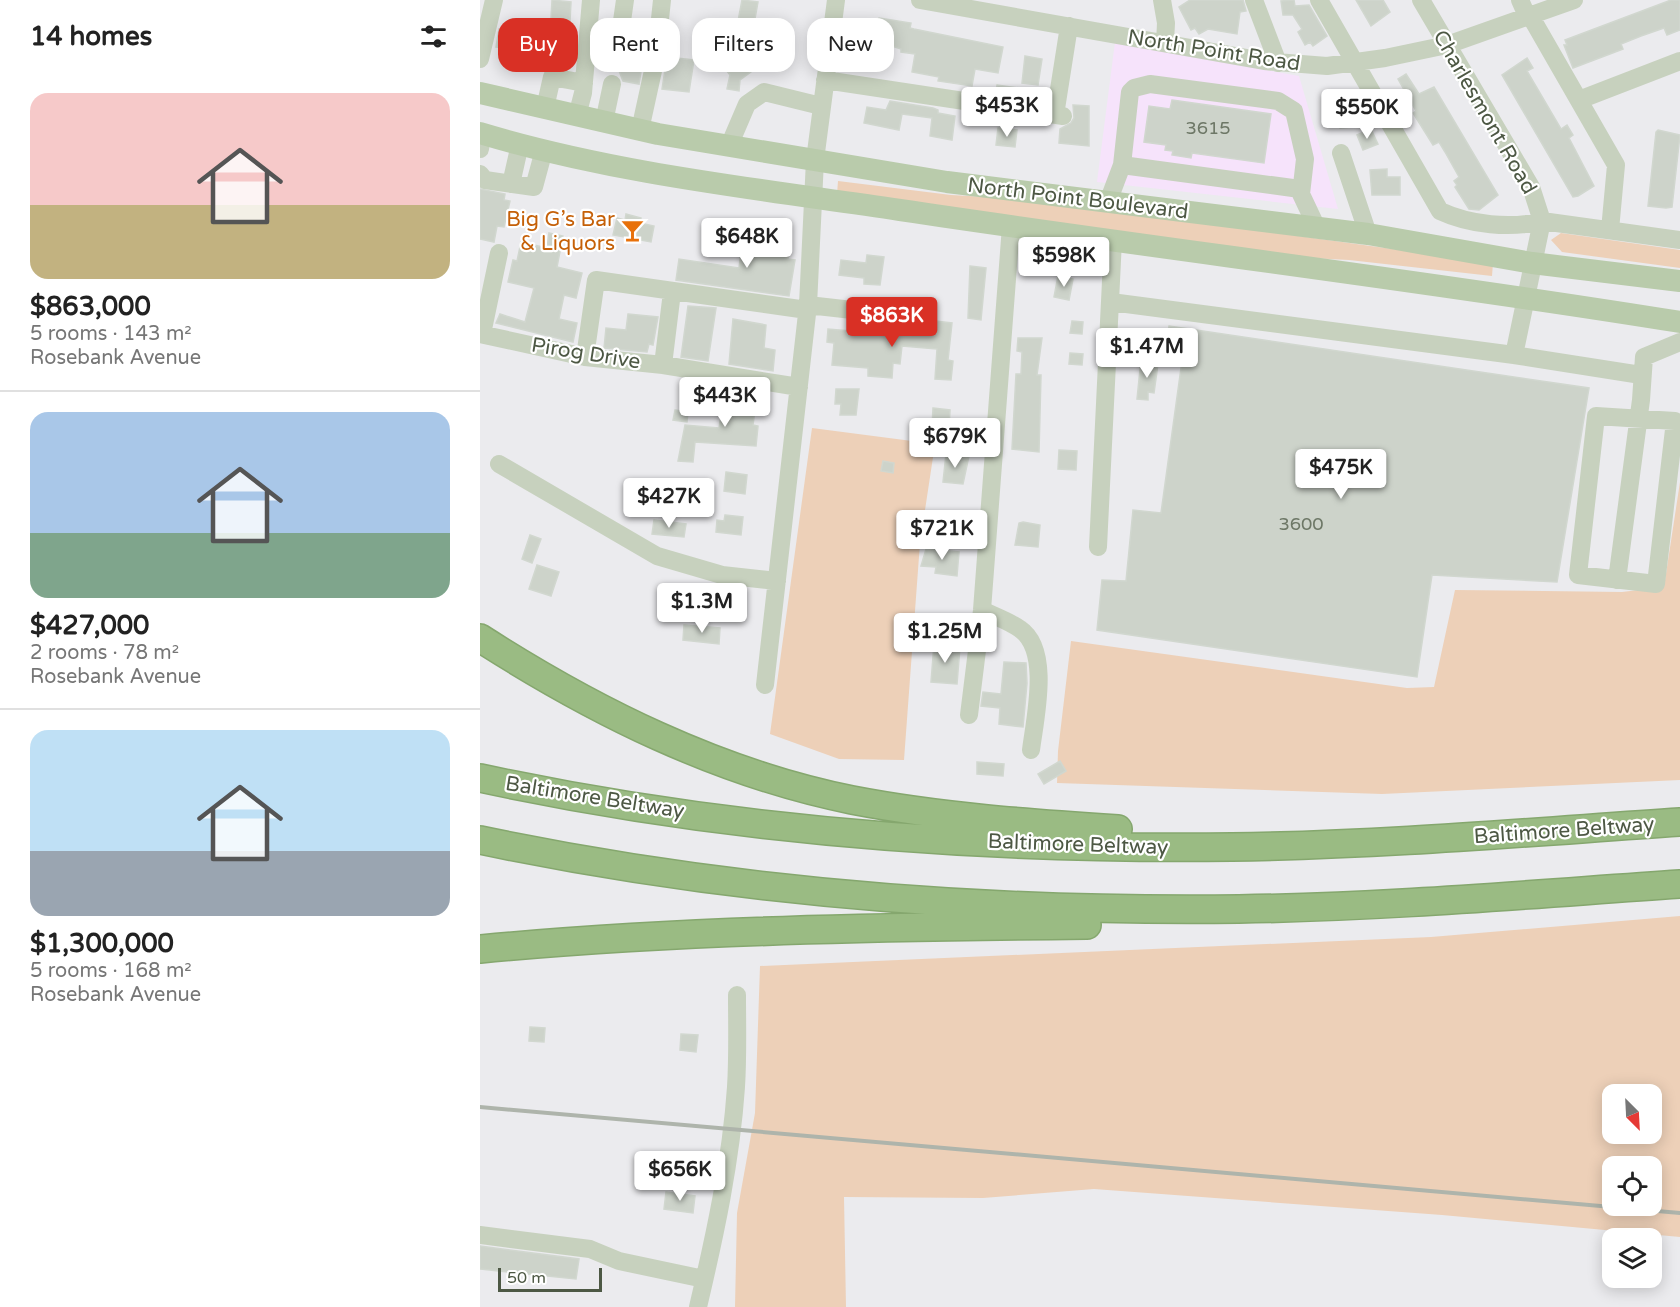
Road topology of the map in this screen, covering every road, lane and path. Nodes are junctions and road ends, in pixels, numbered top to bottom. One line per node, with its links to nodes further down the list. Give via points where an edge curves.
1 (494, 0): 19 (street)
2 (591, 0): 24 (street)
3 (625, 0): 15 (street)
4 (662, 0): 32 (street, via 656,57)
5 (836, 0): 23 (street)
6 (920, 0): 13 (street, North Point Road)
7 (1162, 0): 17 (street)
8 (1254, 0): 21 (street)
9 (1319, 0): 22 (street)
10 (1421, 0): 18 (street, Charlesmont Road)
11 (1520, 0): 14 (street)
12 (1574, 0): 14 (street, North Point Road)
13 (951, 3): 16 (street, North Point Road)
14 (1529, 17): 18 (street, North Point Road); 27 (street)
15 (622, 18)
16 (1069, 26): 17 (street, North Point Road); 23 (street, via 1059,115)
17 (1165, 43): 21 (street, North Point Road)
18 (1447, 45): 22 (street, North Point Road); 45 (street, Charlesmont Road, via 1531,187)
19 (480, 59)
20 (1680, 61): 27 (street)
21 (1278, 63): 22 (street, North Point Road)
22 (1356, 63): 45 (street, via 1440,212 1514,226)
23 (825, 80): 28 (street)
24 (584, 83): 29 (street, via 552,78); 30 (street)
25 (612, 84): 31 (street)
26 (480, 93): 29 (main road, North Point Boulevard)
27 (1579, 100): 48 (street, via 1616,165)
28 (821, 106): 35 (street, via 764,92 747,104); 38 (street)
29 (545, 108): 30 (main road, North Point Boulevard)
30 (577, 116): 31 (main road, North Point Boulevard)
31 (604, 122): 32 (main road, North Point Boulevard)
32 (640, 130): 35 (main road, North Point Boulevard)
33 (481, 139): 34 (main road, North Point Boulevard)
34 (520, 144): 36 (main road, North Point Boulevard); 41 (street)
35 (729, 146): 38 (main road, North Point Boulevard)
36 (544, 150): 41 (street, via 534,187); 43 (main road, North Point Boulevard, via 694,180)
37 (1341, 153): 49 (street)
38 (815, 160): 43 (street); 44 (main road, North Point Boulevard, via 947,182)
39 (1122, 165): 42 (street); 42 (street, via 1130,93 1143,84 1278,101 1294,111 1304,150); 44 (street)
40 (480, 174): 41 (street, via 485,180)
41 (510, 184)
42 (1300, 189): 47 (street)
43 (812, 197): 46 (main road, North Point Boulevard); 58 (street)
44 (1108, 202): 47 (main road, North Point Boulevard)
45 (1542, 221): 48 (street); 53 (street, Charlesmont Road)
46 (1011, 226): 50 (main road, North Point Boulevard); 73 (street)
47 (1317, 228): 49 (main road, North Point Boulevard)
48 (1610, 230): 51 (street)
49 (1368, 234): 53 (main road, North Point Boulevard)
50 (1113, 240): 56 (main road, North Point Boulevard); 57 (street)
51 (1680, 240)
52 (499, 253): 61 (street)
53 (1532, 263): 54 (main road, North Point Boulevard); 56 (street, Charlesmont Road)
54 (1680, 280)
55 (672, 292): 58 (street); 64 (street, via 596,280); 65 (street)
56 (1526, 297): 60 (main road, North Point Boulevard); 63 (street, Charlesmont Road)
57 (1111, 302): 63 (street); 70 (street)
58 (808, 308): 59 (street); 67 (street)
59 (897, 315)
60 (1680, 322)
61 (481, 334): 64 (street, Pirog Drive)
62 (1680, 342): 66 (street, via 1644,357)
63 (1514, 355): 66 (street)
64 (585, 357): 65 (street, Pirog Drive)
65 (663, 365): 67 (street, Pirog Drive)
66 (1641, 375): 68 (street)
67 (799, 387): 72 (street)
68 (1639, 418): 71 (street); 71 (street, via 1675,421 1656,584); 71 (street, via 1596,416 1578,575)
69 (499, 464): 72 (street, via 657,556 722,575)
70 (1098, 547)
71 (1617, 580)
72 (777, 581): 76 (street)
73 (982, 610): 77 (street); 79 (street, via 1022,629 1033,645 1040,670)
74 (480, 622): 78 (highway)
75 (480, 638): 78 (highway)
76 (765, 685)
77 (969, 715)
78 (617, 717): 82 (highway, via 749,772 851,800 900,808 1155,831)
79 (1031, 750)
80 (480, 778): 82 (highway, Baltimore Beltway, via 616,803 876,835 1129,847)
81 (1680, 822): 82 (highway, Baltimore Beltway)
82 (1431, 839)
83 (480, 840): 85 (highway, via 739,882 985,904 1239,909)
84 (1680, 884): 85 (highway)
85 (1471, 898): 87 (highway, via 1382,915 1274,921 858,927)
86 (480, 942): 87 (highway)
87 (556, 942): 88 (highway)
88 (480, 949)
89 (737, 995): 91 (street, via 732,1129)
90 (480, 1235): 91 (street, via 590,1249 619,1261)
91 (704, 1279): 92 (street)
92 (698, 1307)

